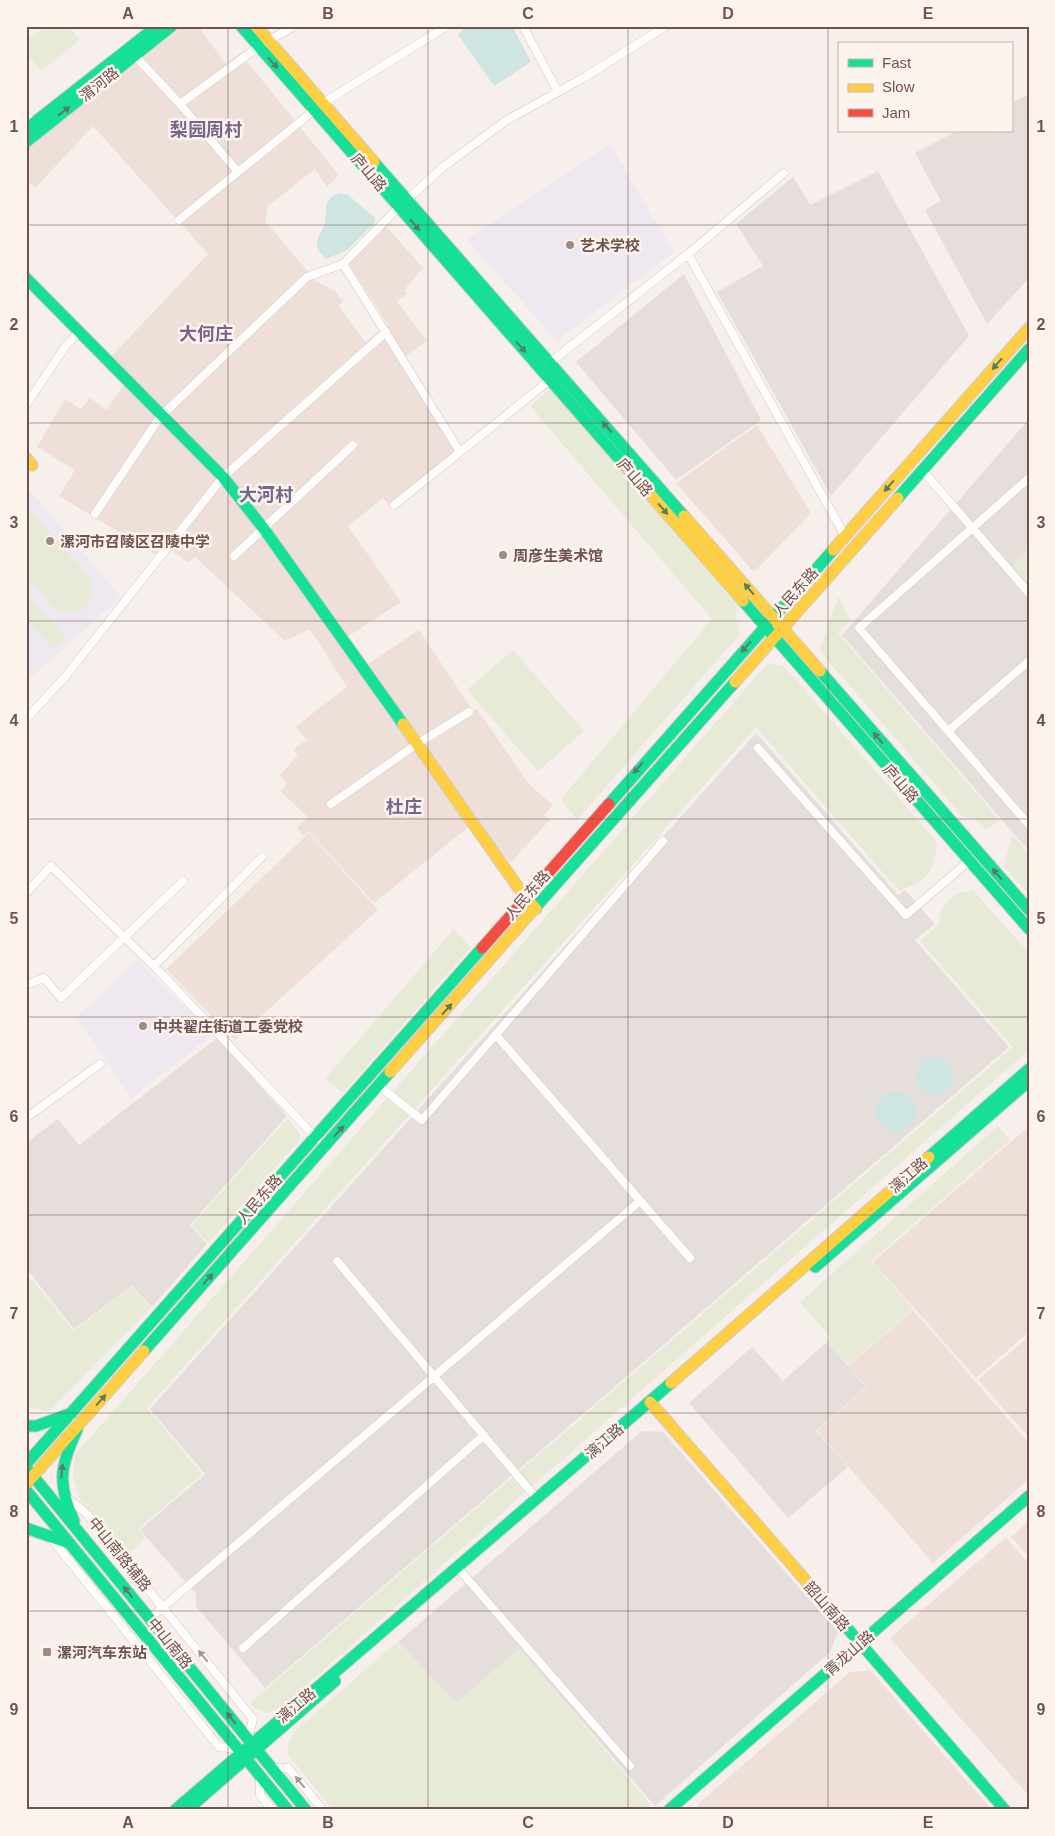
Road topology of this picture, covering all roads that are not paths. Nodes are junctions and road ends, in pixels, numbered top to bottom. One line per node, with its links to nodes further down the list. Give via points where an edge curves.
1 (157, 26): 14 (main road, 渭河路)
2 (172, 26): 10 (main road, 渭河路)
3 (241, 26): 9 (main road, 庐山路)
4 (256, 26): 9 (main road, 庐山路)
5 (294, 26): 9 (street)
6 (447, 26): 13 (street)
7 (523, 26): 11 (street)
8 (666, 26): 11 (street)
9 (263, 44): 12 (street); 13 (main road, 庐山路)
10 (135, 56): 12 (street); 15 (main road, 渭河路, one-way to 10)
11 (558, 92): 18 (street, via 507,120 443,167)
12 (180, 104): 16 (street)
13 (319, 107): 16 (street); 18 (main road, 庐山路)
14 (29, 122)
15 (26, 142)
16 (238, 172): 19 (street)
17 (784, 174): 20 (street)
18 (403, 203): 21 (street); 27 (main road, 庐山路)
19 (180, 220)
20 (688, 254): 27 (street); 40 (street)
21 (343, 264): 24 (street); 30 (street, via 307,277)
22 (26, 278): 25 (main road)
23 (1029, 328): 40 (main road, 人民东路, one-way to 40)
24 (386, 332): 32 (street); 34 (street)
25 (78, 333): 29 (street); 30 (main road)
26 (1029, 349): 33 (main road, 人民东路)
27 (546, 366): 28 (main road, 庐山路); 43 (main road, 庐山路, one-way to 27)
28 (550, 380): 32 (street); 44 (main road, 庐山路, one-way to 44)
29 (26, 405)
30 (160, 417): 34 (main road); 37 (street)
31 (353, 445): 38 (street)
32 (460, 452): 36 (street)
33 (922, 470): 39 (street); 45 (main road, 人民东路)
34 (223, 477): 38 (main road); 49 (street, via 65,677)
35 (1029, 478): 39 (street)
36 (394, 505)
37 (95, 514)
38 (264, 528): 41 (street); 51 (main road)
39 (972, 528): 42 (street); 50 (street, via 859,628)
40 (845, 536): 43 (main road, 人民东路)
41 (234, 556)
42 (1029, 593)
43 (773, 616): 44 (main road, 人民东路); 45 (main road, 庐山路)
44 (765, 626): 46 (main road, 庐山路); 61 (main road, 人民东路, one-way to 61)
45 (782, 628): 46 (main road, 人民东路); 56 (main road, 庐山路, one-way to 45)
46 (774, 637): 58 (main road, 庐山路); 62 (main road, 人民东路)
47 (1029, 661): 50 (street)
48 (469, 712): 51 (street)
49 (26, 719)
50 (948, 731): 54 (street)
51 (418, 744): 53 (street); 61 (main road)
52 (758, 748): 58 (street, via 906,915)
53 (331, 804)
54 (1029, 825)
55 (663, 841): 68 (street)
56 (978, 853): 58 (main road); 63 (main road, 庐山路, one-way to 56)
57 (262, 857): 66 (street)
58 (969, 861): 64 (main road, 庐山路)
59 (183, 881): 65 (street)
60 (26, 893): 65 (street, via 52,866)
61 (524, 897): 62 (main road); 74 (main road, 人民东路)
62 (536, 908): 72 (main road, 人民东路, one-way to 62)
63 (1029, 910)
64 (1029, 929)
65 (126, 938): 66 (street); 67 (street, via 61,998 44,978)
66 (154, 966): 74 (street)
67 (26, 985)
68 (496, 1035): 72 (street, via 422,1120); 76 (street)
69 (100, 1064): 73 (street)
70 (1029, 1069): 80 (main road, 漓江路)
71 (1029, 1081): 80 (main road, 漓江路)
72 (379, 1086): 75 (main road, 人民东路, one-way to 72)
73 (26, 1118)
74 (314, 1136): 75 (street); 81 (main road, 人民东路)
75 (324, 1148): 82 (main road, 人民东路, one-way to 75)
76 (640, 1201): 77 (street); 79 (street)
77 (690, 1258)
78 (337, 1260): 79 (street)
79 (435, 1377): 84 (street); 95 (street)
80 (652, 1404): 89 (main road, 漓江路); 94 (main road, 漓江路); 98 (main road, 韶山南路)
81 (72, 1413): 83 (main road, via 36,1426); 85 (main road, 人民东路)
82 (80, 1424): 85 (main road, 人民东路); 87 (main road, one-way to 82, via 61,1475 64,1457)
83 (26, 1426)
84 (484, 1435): 89 (street); 99 (street)
85 (28, 1473): 91 (main road, 中山南路)
86 (26, 1490): 93 (main road, 中山南路)
87 (63, 1495): 91 (main road); 95 (street, 中山南路辅路, via 87,1514)
88 (1029, 1496): 98 (main road, 青龙山路)
89 (537, 1499): 94 (main road, 漓江路)
90 (26, 1528): 92 (main road)
91 (80, 1534): 96 (main road, 中山南路, one-way to 91)
92 (49, 1535): 93 (main road); 97 (street, via 69,1563)
93 (69, 1543): 97 (main road, 中山南路)
94 (459, 1570): 100 (main road, 漓江路); 102 (street)
95 (163, 1607): 96 (street); 100 (street, 中山南路辅路, one-way to 95, via 253,1719)
96 (149, 1619): 97 (main road); 100 (main road, 中山南路, one-way to 96)
97 (134, 1631): 101 (main road, 中山南路)
98 (859, 1643): 111 (main road, 青龙山路); 112 (main road, 韶山南路)
99 (244, 1648)
100 (252, 1744): 101 (main road, 漓江路); 103 (main road, 中山南路)
101 (241, 1753): 104 (main road, 中山南路); 105 (main road, 漓江路); 106 (main road, 漓江路)
102 (630, 1766)
103 (272, 1768): 109 (main road, 中山南路); 110 (street, one-way to 103, via 288,1768)
104 (260, 1776): 107 (street, via 260,1795); 108 (main road, 中山南路)
105 (175, 1810)
106 (188, 1810)
107 (272, 1810)
108 (288, 1810)
109 (306, 1810)
110 (323, 1810)
111 (669, 1810)
112 (1005, 1810)

